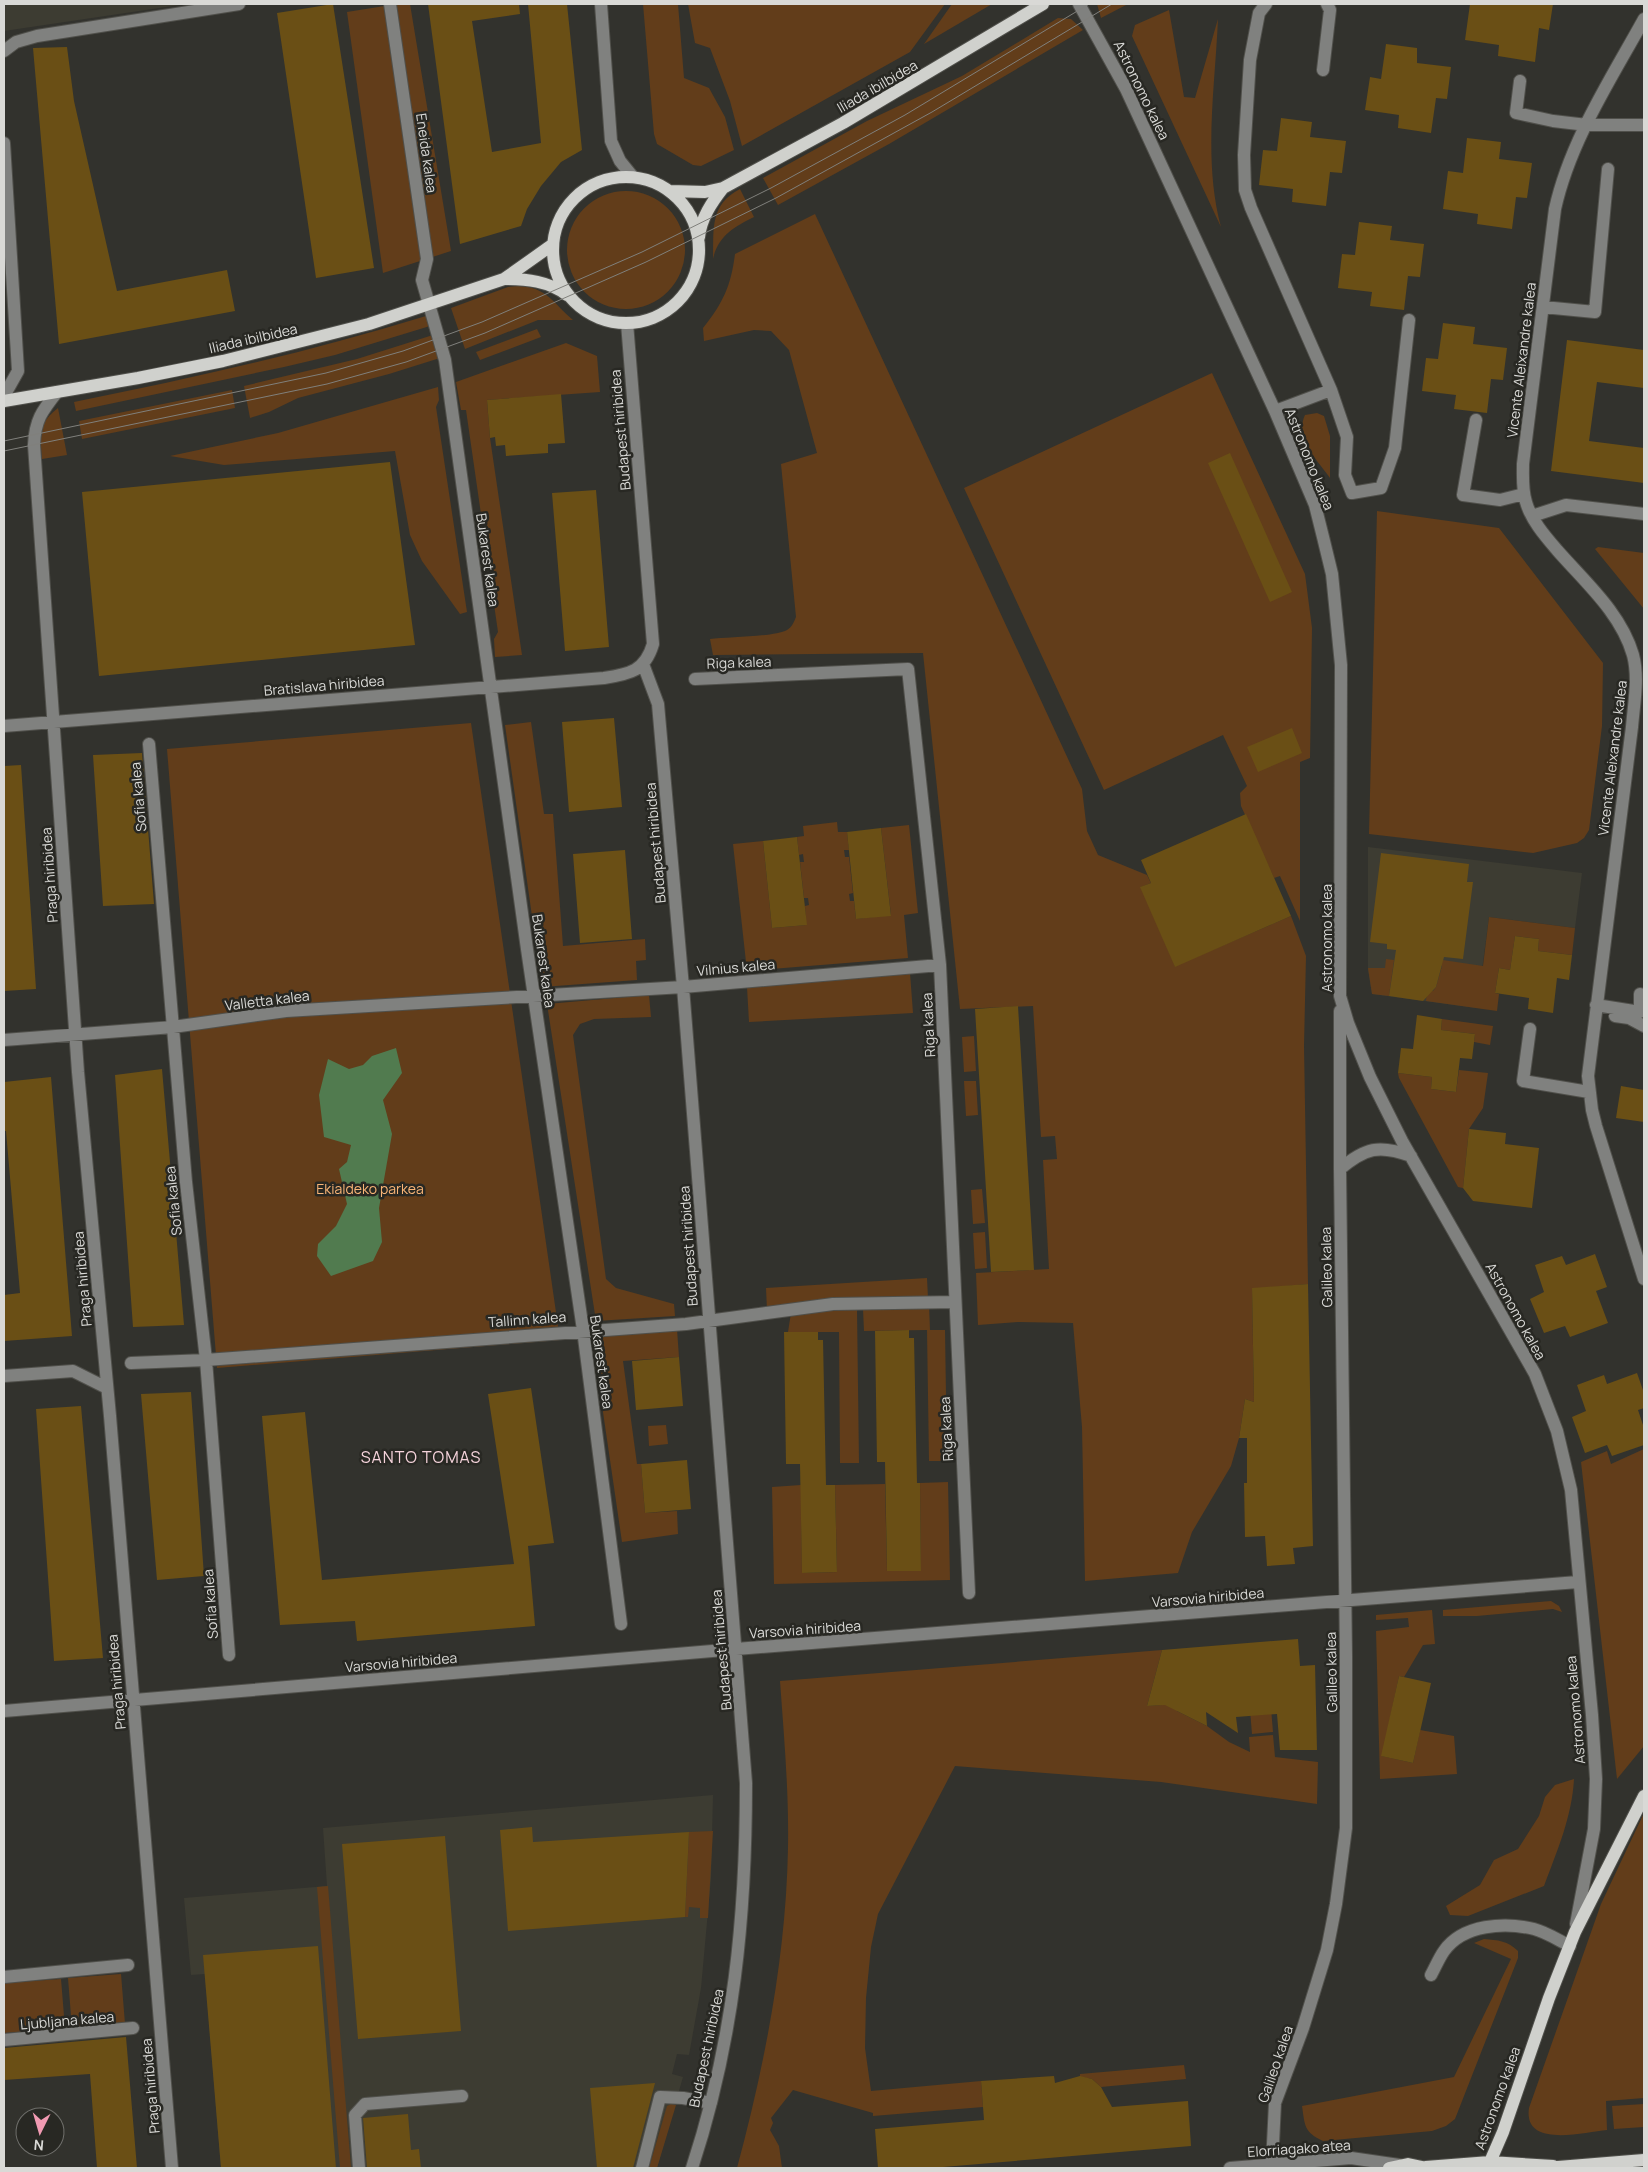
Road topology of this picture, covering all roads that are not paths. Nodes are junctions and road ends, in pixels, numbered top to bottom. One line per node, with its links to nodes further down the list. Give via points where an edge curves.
1 (239, 4): 9 (street, via 37,36 16,42)
2 (390, 4): 23 (street, Eneida kalea, via 427,259 422,280)
3 (601, 4): 16 (street, via 611,141 620,161)
4 (1043, 4): 17 (main road, Iliada ibilbidea, via 843,123)
5 (1079, 4): 31 (street, Astronomo kalea, via 1126,90)
6 (1266, 4): 27 (street, via 1259,13 1250,60 1245,190 1250,208)
7 (1327, 4): 10 (street, via 1330,10)
8 (1644, 19): 13 (street, Vicente Aleixandre kalea)
9 (4, 51)
10 (1323, 70)
11 (1520, 81): 13 (street, via 1516,113)
12 (1644, 124): 13 (street)
13 (1587, 125): 24 (street, Vicente Aleixandre kalea, via 1560,187)
14 (4, 142): 29 (street, via 18,371)
15 (1608, 169): 24 (street, via 1594,312)
16 (633, 177): 18 (main road, via 653,181); 20 (main road, via 604,180 578,194 560,217)
17 (723, 188): 18 (main road, Iliada ibilbidea, via 704,192); 19 (main road, via 703,222)
18 (670, 191): 19 (main road, via 690,213)
19 (699, 242): 26 (main road, via 695,276 687,291 661,314)
20 (552, 245): 21 (main road, Iliada ibilbidea); 22 (main road, via 554,267)
21 (504, 279): 22 (main road, Iliada ibilbidea, via 536,281 560,289); 23 (main road, Iliada ibilbidea)
22 (569, 296): 26 (main road, via 596,317)
23 (430, 304): 28 (main road, Iliada ibilbidea, via 222,361); 38 (street, Bukarest kalea, via 445,360)
24 (1543, 307): 33 (street, Vicente Aleixandre kalea, via 1523,464)
25 (1409, 320): 27 (street, via 1395,448 1381,488 1352,492 1345,476 1347,437)
26 (627, 323): 36 (street, Budapest hiribidea, via 653,637 650,655)
27 (1331, 390): 31 (street)
28 (57, 392): 30 (main road, Iliada ibilbidea); 39 (street, Praga hiribidea, via 41,412 34,445)
29 (4, 396)
30 (4, 402)
31 (1275, 411): 45 (street, Astronomo kalea, via 1315,505 1332,574 1338,616 1341,665)
32 (1476, 420): 33 (street, via 1463,495 1500,500)
33 (1524, 494): 35 (street, Vicente Aleixandre kalea)
34 (1644, 514): 35 (street, via 1566,505)
35 (1532, 516): 47 (street, Vicente Aleixandre kalea, via 1544,535 1620,624 1631,649 1636,673)
36 (643, 664): 38 (street, Bratislava hiribidea, via 626,674 604,678); 43 (street, Budapest hiribidea, via 658,704)
37 (694, 678): 42 (street, Riga kalea, via 908,669)
38 (492, 686): 39 (street, Bratislava hiribidea); 46 (street, Bukarest kalea)
39 (52, 723): 40 (street, Bratislava hiribidea); 51 (street, Praga hiribidea)
40 (4, 726)
41 (149, 744): 49 (street, Sofia kalea)
42 (940, 965): 43 (street, Vilnius kalea); 57 (street, Riga kalea)
43 (683, 987): 46 (street, Vilnius kalea); 58 (street, Budapest hiribidea)
44 (1644, 995): 47 (street, via 1640,994 1640,1012)
45 (1340, 996): 54 (street, Astronomo kalea, via 1370,1077); 55 (street, Galileo kalea)
46 (534, 997): 49 (street, Valletta kalea, via 286,1011); 59 (street, Bukarest kalea)
47 (1596, 1009): 48 (street, via 1629,1018); 53 (street, Vicente Aleixandre kalea, via 1589,1059)
48 (1644, 1026)
49 (173, 1027): 51 (street, Valletta kalea); 60 (street, Sofia kalea)
50 (1530, 1029): 53 (street, via 1523,1081)
51 (75, 1034): 52 (street, Valletta kalea); 63 (street, Praga hiribidea)
52 (4, 1040)
53 (1589, 1092): 56 (street, Vicente Aleixandre kalea, via 1596,1126)
54 (1411, 1156): 55 (street, via 1392,1149 1370,1149); 64 (street, Astronomo kalea, via 1538,1382 1557,1431 1571,1490)
55 (1340, 1169): 66 (street, Galileo kalea)
56 (1644, 1279)
57 (955, 1302): 58 (street, Tallinn kalea, via 833,1304); 65 (street, Riga kalea)
58 (708, 1321): 59 (street, Tallinn kalea); 68 (street, Budapest hiribidea)
59 (583, 1330): 60 (street, Tallinn kalea); 67 (street, Bukarest kalea)
60 (206, 1360): 61 (street, Tallinn kalea); 69 (street, Sofia kalea)
61 (130, 1363)
62 (4, 1376): 63 (street, via 73,1371)
63 (107, 1388): 70 (street, Praga hiribidea)
64 (1578, 1582): 66 (street, Varsovia hiribidea); 73 (street, Astronomo kalea, via 1592,1715 1596,1810)
65 (969, 1593)
66 (1345, 1600): 68 (street, Varsovia hiribidea); 85 (street, Galileo kalea, via 1347,1780 1343,1860 1327,1950 1275,2103)
67 (621, 1624)
68 (736, 1649): 70 (street, Varsovia hiribidea); 81 (street, Budapest hiribidea, via 746,1783 744,1892 730,2023)
69 (229, 1655)
70 (133, 1701): 71 (street, Varsovia hiribidea); 88 (street, Praga hiribidea)
71 (4, 1711)
72 (1644, 1796): 73 (main road, Astronomo kalea)
73 (1575, 1932): 74 (main road, Astronomo kalea)
74 (1570, 1946): 76 (street, via 1534,1929 1504,1925 1480,1928 1459,1937 1444,1950); 84 (main road, Astronomo kalea, via 1504,2132)
75 (128, 1965): 77 (street)
76 (1431, 1976)
77 (4, 1977)
78 (133, 2028): 79 (street, Ljubljana kalea)
79 (4, 2040)
80 (462, 2096): 89 (street, via 366,2104 355,2115)
81 (711, 2103): 90 (street, via 660,2097); 91 (street, Budapest hiribidea)
82 (1644, 2160): 83 (main road, Elorriagako atea)
83 (1627, 2161): 87 (main road, Elorriagako atea); 94 (main road)
84 (1490, 2162): 87 (main road, Elorriagako atea); 93 (main road, Elorriagako atea)
85 (1272, 2164): 86 (street, Elorriagako atea, via 1351,2158); 92 (street, Elorriagako atea)
86 (1394, 2167): 93 (main road, Elorriagako atea)
87 (1548, 2167)
88 (172, 2168)
89 (360, 2168)
90 (642, 2168)
91 (692, 2168)
92 (1230, 2168)
93 (1426, 2168)
94 (1611, 2168)

